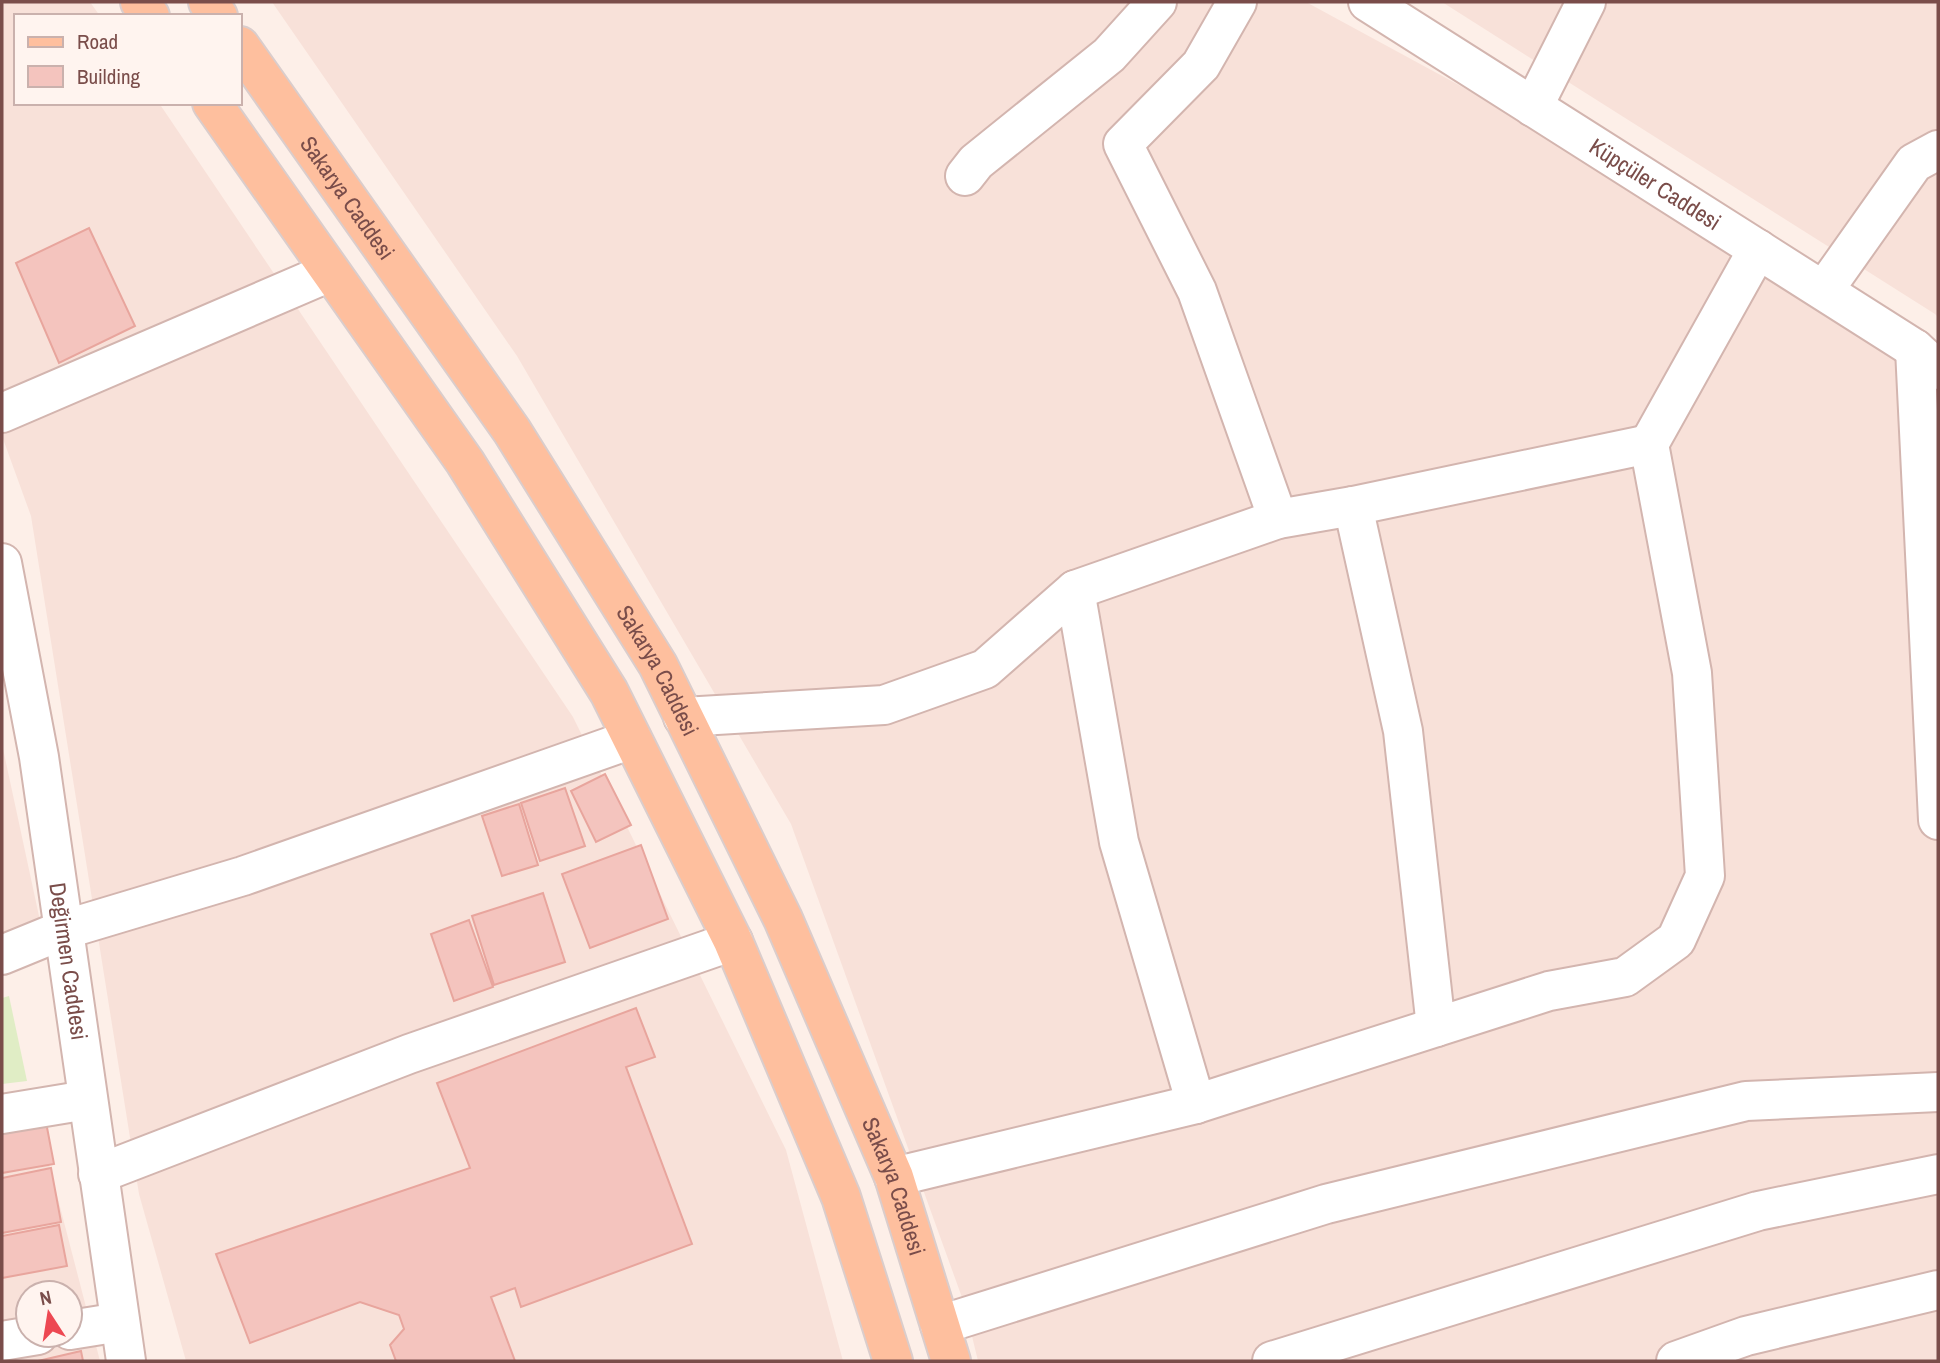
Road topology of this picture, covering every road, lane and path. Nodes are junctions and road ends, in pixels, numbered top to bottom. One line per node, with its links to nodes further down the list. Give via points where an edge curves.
1 (1157, 2): 9 (street, via 1109,55 976,162)
2 (1237, 2): 17 (street, via 1201,65 1123,144 1197,291)
3 (1368, 2): 7 (street, Küpçüler Caddesi)
4 (1586, 2): 7 (street)
5 (242, 49): 20 (main road, Sakarya Caddesi, via 512,431 658,665)
6 (213, 105): 11 (main road)
7 (1533, 107): 10 (street, Küpçüler Caddesi)
8 (1938, 150): 12 (street, via 1914,163)
9 (965, 176)
10 (1758, 249): 12 (street, Küpçüler Caddesi); 15 (street)
11 (330, 272): 14 (street); 21 (main road, via 465,462 609,692)
12 (1824, 290): 13 (street, Küpçüler Caddesi)
13 (1927, 359): 22 (street)
14 (2, 413)
15 (1649, 444): 16 (street); 26 (street, via 1692,673 1705,876 1676,940 1625,977 1549,991)
16 (1353, 506): 17 (street); 26 (street, via 1403,731)
17 (1278, 519): 19 (street)
18 (4, 585): 23 (street, Değirmen Caddesi, via 39,757)
19 (1075, 590): 20 (street, via 985,669 884,705); 29 (street, via 1119,842)
20 (683, 717): 33 (main road, Sakarya Caddesi, via 783,919)
21 (632, 739): 23 (street, via 243,876); 24 (main road)
22 (1938, 802)
23 (63, 930): 25 (street); 28 (street, Değirmen Caddesi)
24 (733, 942): 31 (street, via 409,1054); 39 (main road, via 841,1197)
25 (2, 955)
26 (1436, 1027): 29 (street)
27 (1938, 1092): 36 (street, via 1746,1101 1326,1204)
28 (87, 1100): 30 (street); 31 (street, Değirmen Caddesi)
29 (1196, 1104): 33 (street)
30 (2, 1114)
31 (98, 1174): 35 (street, Değirmen Caddesi)
32 (1938, 1174): 41 (street, via 1758,1210)
33 (894, 1177): 36 (main road, Sakarya Caddesi)
34 (1938, 1290): 42 (street, via 1746,1336)
35 (120, 1322): 37 (street); 38 (street, Değirmen Caddesi)
36 (940, 1325): 40 (main road, Sakarya Caddesi)
37 (84, 1328)
38 (126, 1361)
39 (893, 1361)
40 (951, 1361)
41 (1272, 1361)
42 (1676, 1361)

